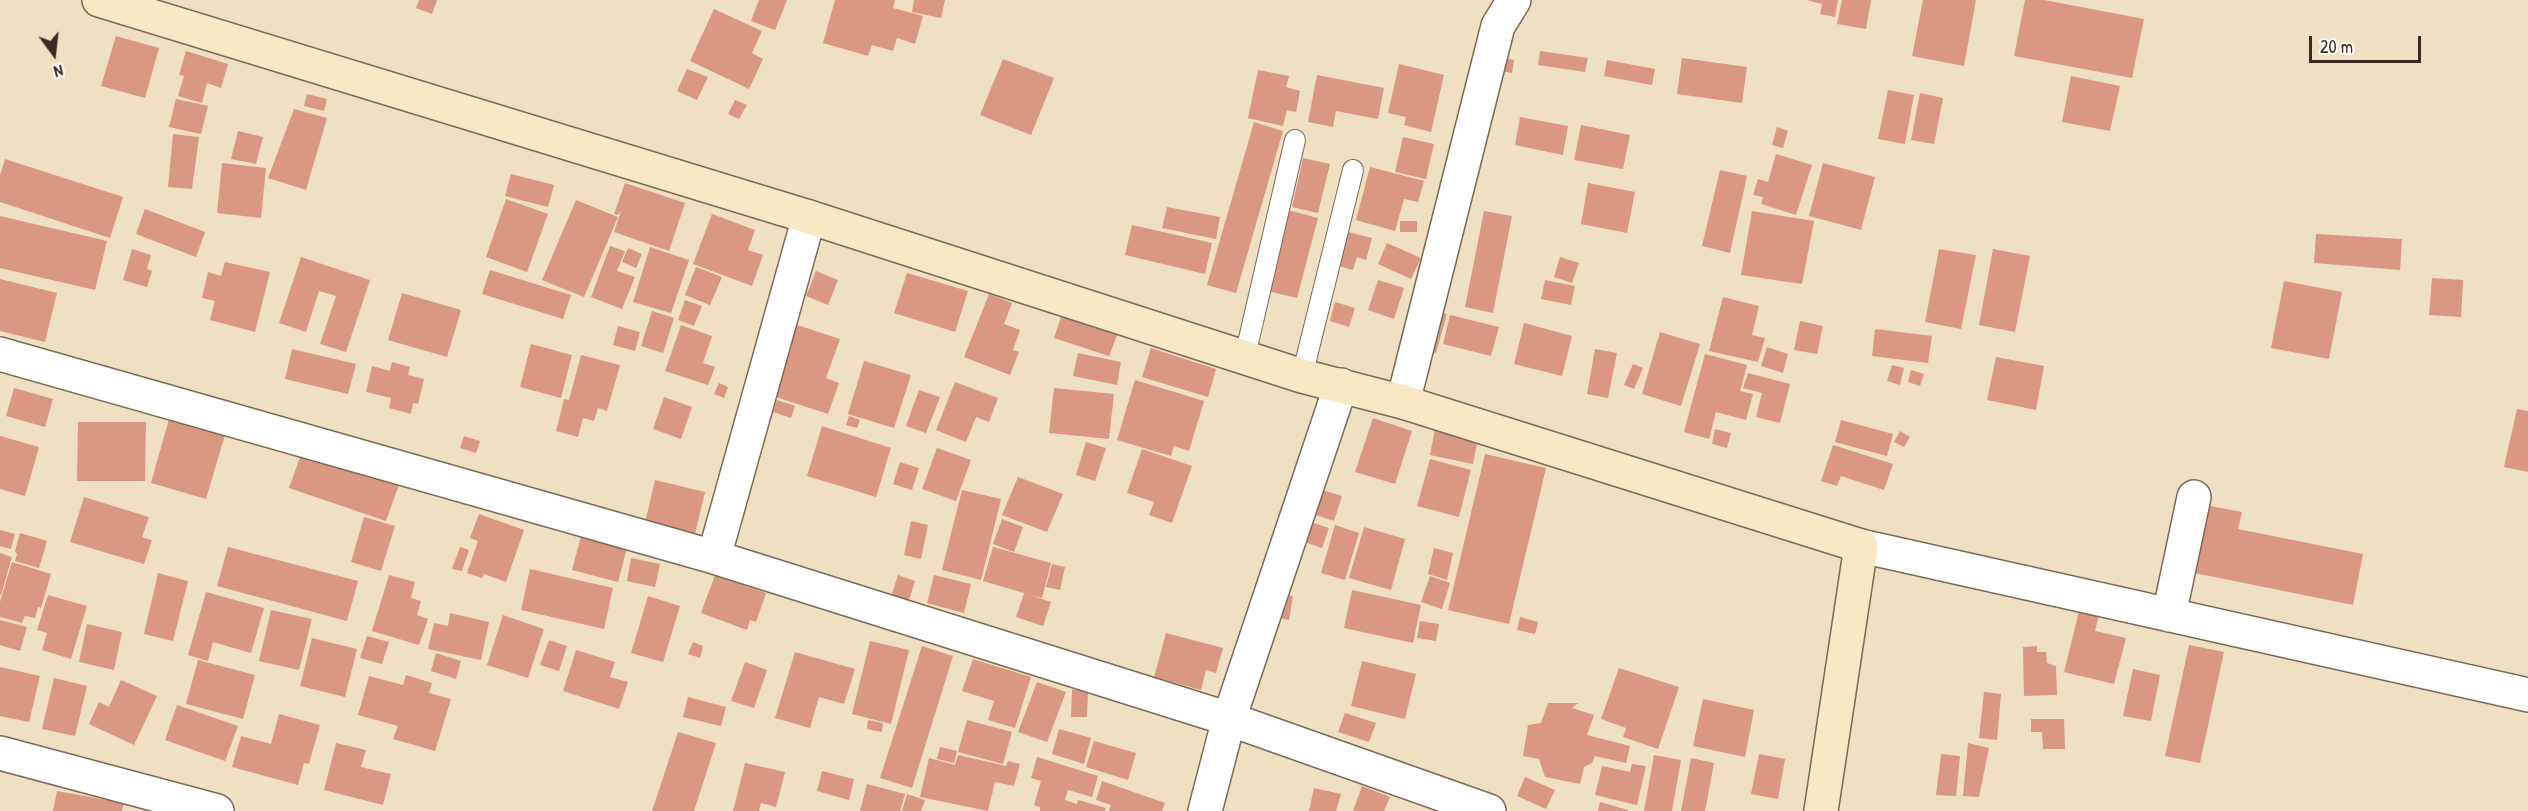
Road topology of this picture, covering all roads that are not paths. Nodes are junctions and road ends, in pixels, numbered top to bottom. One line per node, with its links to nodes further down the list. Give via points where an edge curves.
1 (99, 0): 5 (main road)
2 (1514, 0): 10 (street, via 1498,26)
3 (1295, 140): 7 (lane)
4 (1353, 170): 8 (lane)
5 (809, 217): 7 (main road); 13 (street)
6 (0, 354): 13 (street)
7 (1245, 356): 8 (main road)
8 (1302, 376): 9 (main road)
9 (1341, 385): 10 (main road); 16 (street)
10 (1403, 402): 12 (main road)
11 (2193, 497): 14 (street)
12 (1861, 546): 14 (street); 21 (main road)
13 (714, 557): 16 (street)
14 (2169, 615): 15 (street)
15 (2528, 695)
16 (1229, 719): 19 (street); 20 (street)
17 (0, 753): 18 (street)
18 (218, 811)
19 (1205, 811)
20 (1489, 811)
21 (1821, 811)

